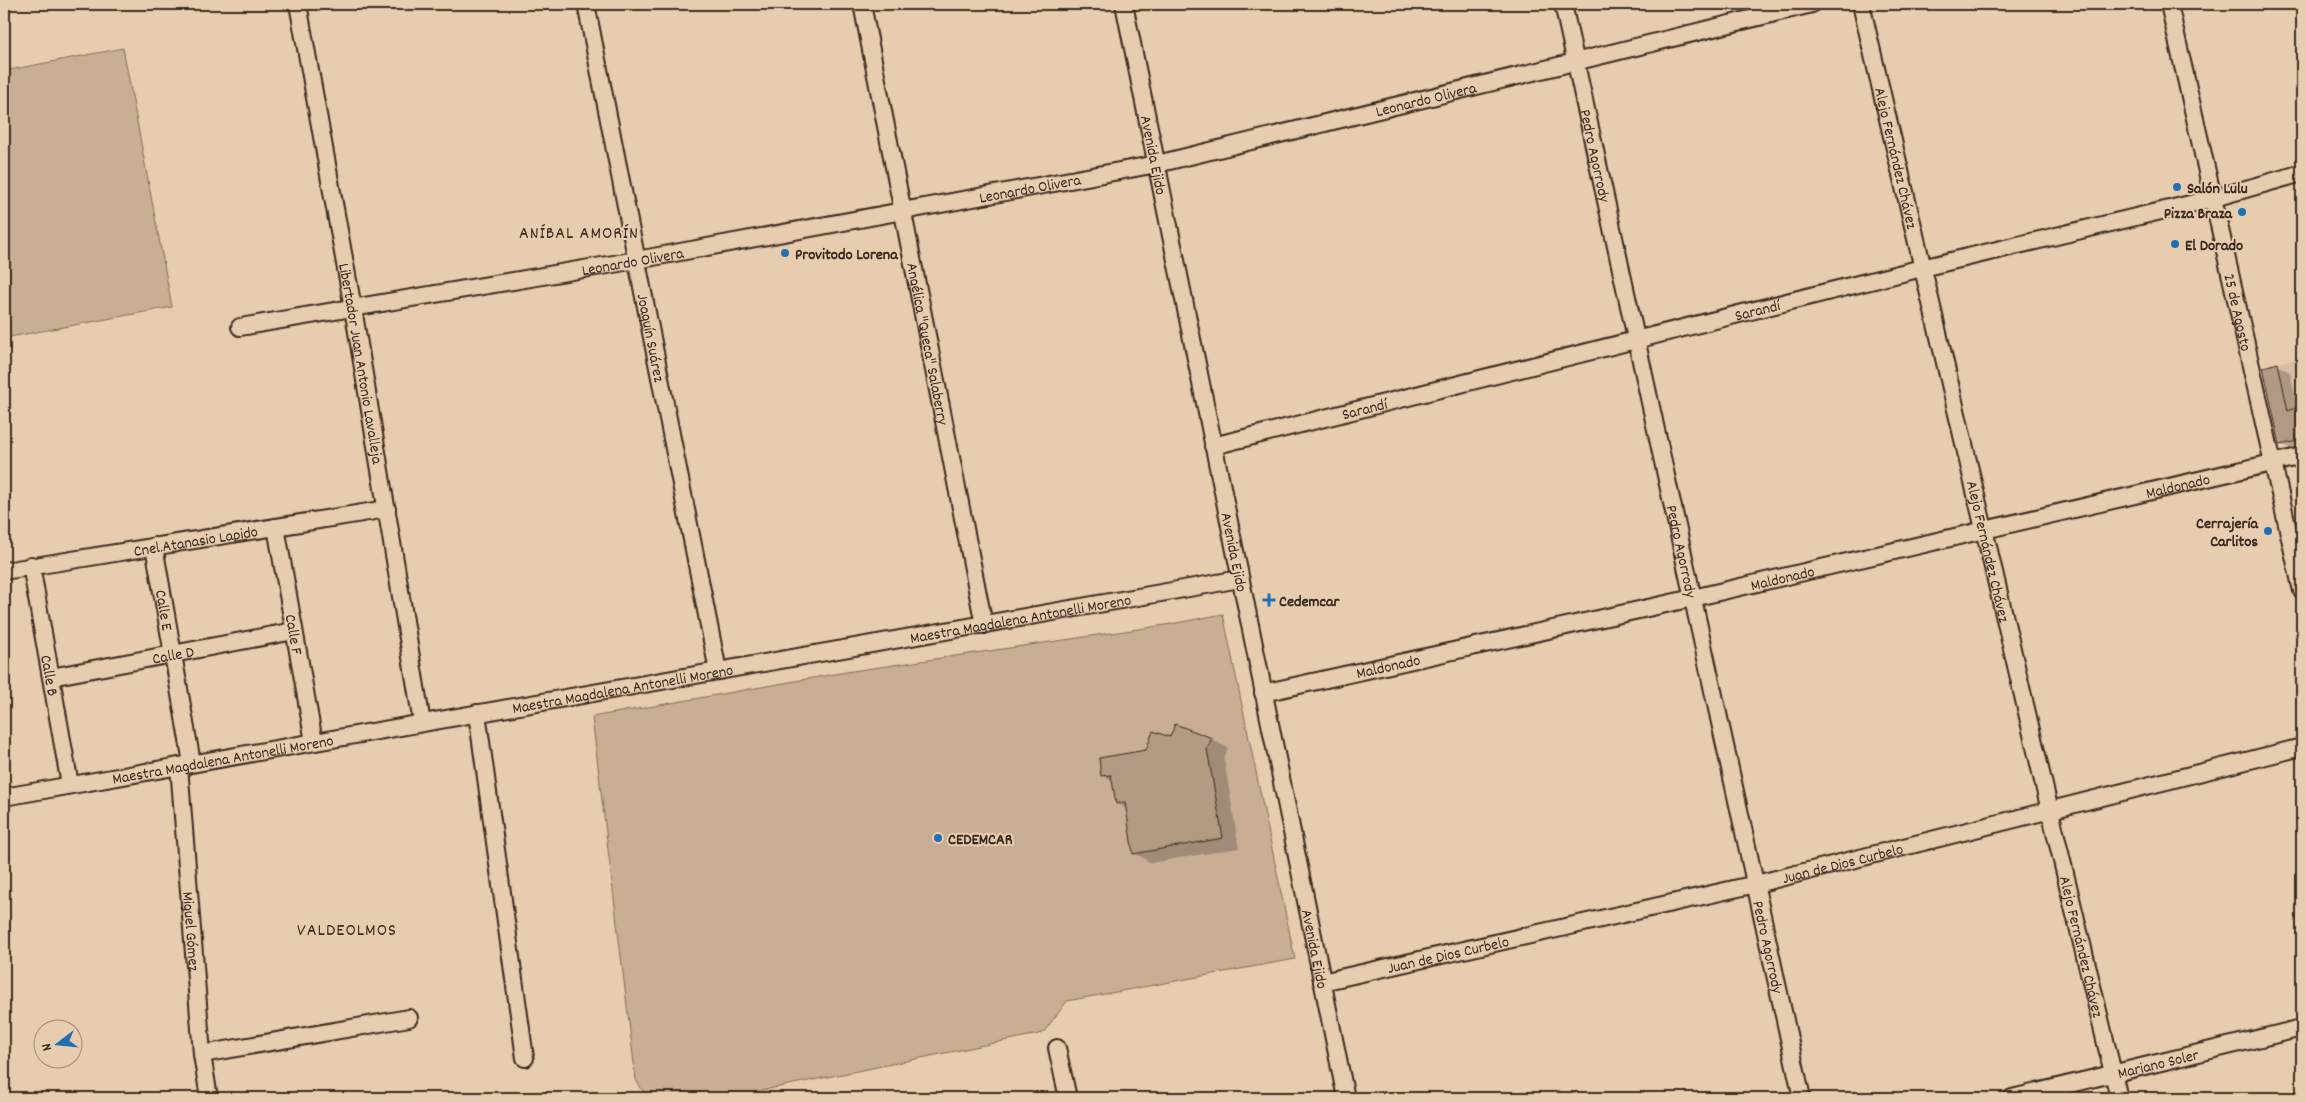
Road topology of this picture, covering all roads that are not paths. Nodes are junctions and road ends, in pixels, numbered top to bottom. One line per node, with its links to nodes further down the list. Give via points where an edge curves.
1 (298, 4): 16 (street, Libertador Juan Antonio Lavalleja)
2 (586, 4): 14 (street, Joaquín Suárez)
3 (862, 4): 13 (street, Angélica "Queca" Salaberry)
4 (1124, 4): 10 (street, Avenida Ejido)
5 (1563, 4): 9 (street, Pedro Agorrody)
6 (1812, 4): 9 (street, Leonardo Olivera)
7 (1861, 4): 15 (street, Alejo Fernández Chávez)
8 (2169, 4): 12 (street, 25 de Agosto)
9 (1576, 62): 10 (street, Leonardo Olivera); 18 (street, Pedro Agorrody)
10 (1157, 164): 13 (street, Leonardo Olivera); 19 (street, Avenida Ejido)
11 (2302, 173): 12 (street, Sarandí)
12 (2212, 198): 15 (street, Sarandí); 21 (street, 25 de Agosto)
13 (903, 211): 14 (street, Leonardo Olivera); 31 (street, Angélica "Queca" Salaberry)
14 (637, 260): 16 (street, Leonardo Olivera); 34 (street, Joaquín Suárez)
15 (1922, 268): 18 (street, Sarandí); 24 (street, Alejo Fernández Chávez)
16 (352, 308): 17 (street, Leonardo Olivera); 22 (street, Libertador Juan Antonio Lavalleja)
17 (240, 327)
18 (1636, 339): 19 (street, Sarandí); 30 (street, Pedro Agorrody)
19 (1213, 446): 28 (street, Avenida Ejido)
20 (2302, 456): 21 (street, Maldonado)
21 (2273, 463): 24 (street, Maldonado); 29 (street, 25 de Agosto)
22 (386, 509): 23 (street, Cnel.Atanasio Lapido); 38 (street, Libertador Juan Antonio Lavalleja)
23 (276, 527): 25 (street, Cnel.Atanasio Lapido); 32 (street, Calle F)
24 (1985, 529): 30 (street, Maldonado); 44 (street, Alejo Fernández Chávez)
25 (154, 546): 26 (street, Cnel.Atanasio Lapido); 33 (street, Calle E)
26 (31, 565): 27 (street, Cnel.Atanasio Lapido); 35 (street, Calle B)
27 (4, 571)
28 (1240, 579): 31 (street, Maestra Magdalena Antonelli Moreno); 36 (street, Avenida Ejido)
29 (2302, 591)
30 (1693, 598): 36 (street, Maldonado); 45 (street, Pedro Agorrody)
31 (984, 625): 34 (street, Maestra Magdalena Antonelli Moreno)
32 (294, 631): 33 (street, Calle D); 39 (street, Calle F)
33 (173, 652): 35 (street, Calle D); 41 (street, Calle E)
34 (718, 671): 37 (street, Maestra Magdalena Antonelli Moreno)
35 (51, 677): 42 (street, Calle B)
36 (1263, 693): 46 (street, Avenida Ejido)
37 (477, 713): 38 (street, Maestra Magdalena Antonelli Moreno); 51 (street)
38 (422, 723): 39 (street, Maestra Magdalena Antonelli Moreno)
39 (314, 742): 41 (street, Maestra Magdalena Antonelli Moreno)
40 (2302, 747): 44 (street, Juan de Dios Curbelo)
41 (186, 764): 42 (street, Maestra Magdalena Antonelli Moreno); 50 (street, Miguel Gómez)
42 (70, 785): 43 (street, Maestra Magdalena Antonelli Moreno)
43 (4, 797)
44 (2050, 811): 45 (street, Juan de Dios Curbelo); 52 (street, Alejo Fernández Chávez)
45 (1756, 884): 46 (street, Juan de Dios Curbelo); 56 (street, Pedro Agorrody)
46 (1322, 982): 55 (street, Avenida Ejido)
47 (409, 1018): 50 (street)
48 (2302, 1028): 52 (street, Mariano Soler)
49 (1057, 1048): 54 (street)
50 (202, 1054): 53 (street, Miguel Gómez)
51 (525, 1058)
52 (2113, 1074): 57 (street, Mariano Soler); 58 (street, Alejo Fernández Chávez)
53 (209, 1098)
54 (1068, 1098)
55 (1346, 1098)
56 (1802, 1098)
57 (2012, 1098)
58 (2119, 1098)

